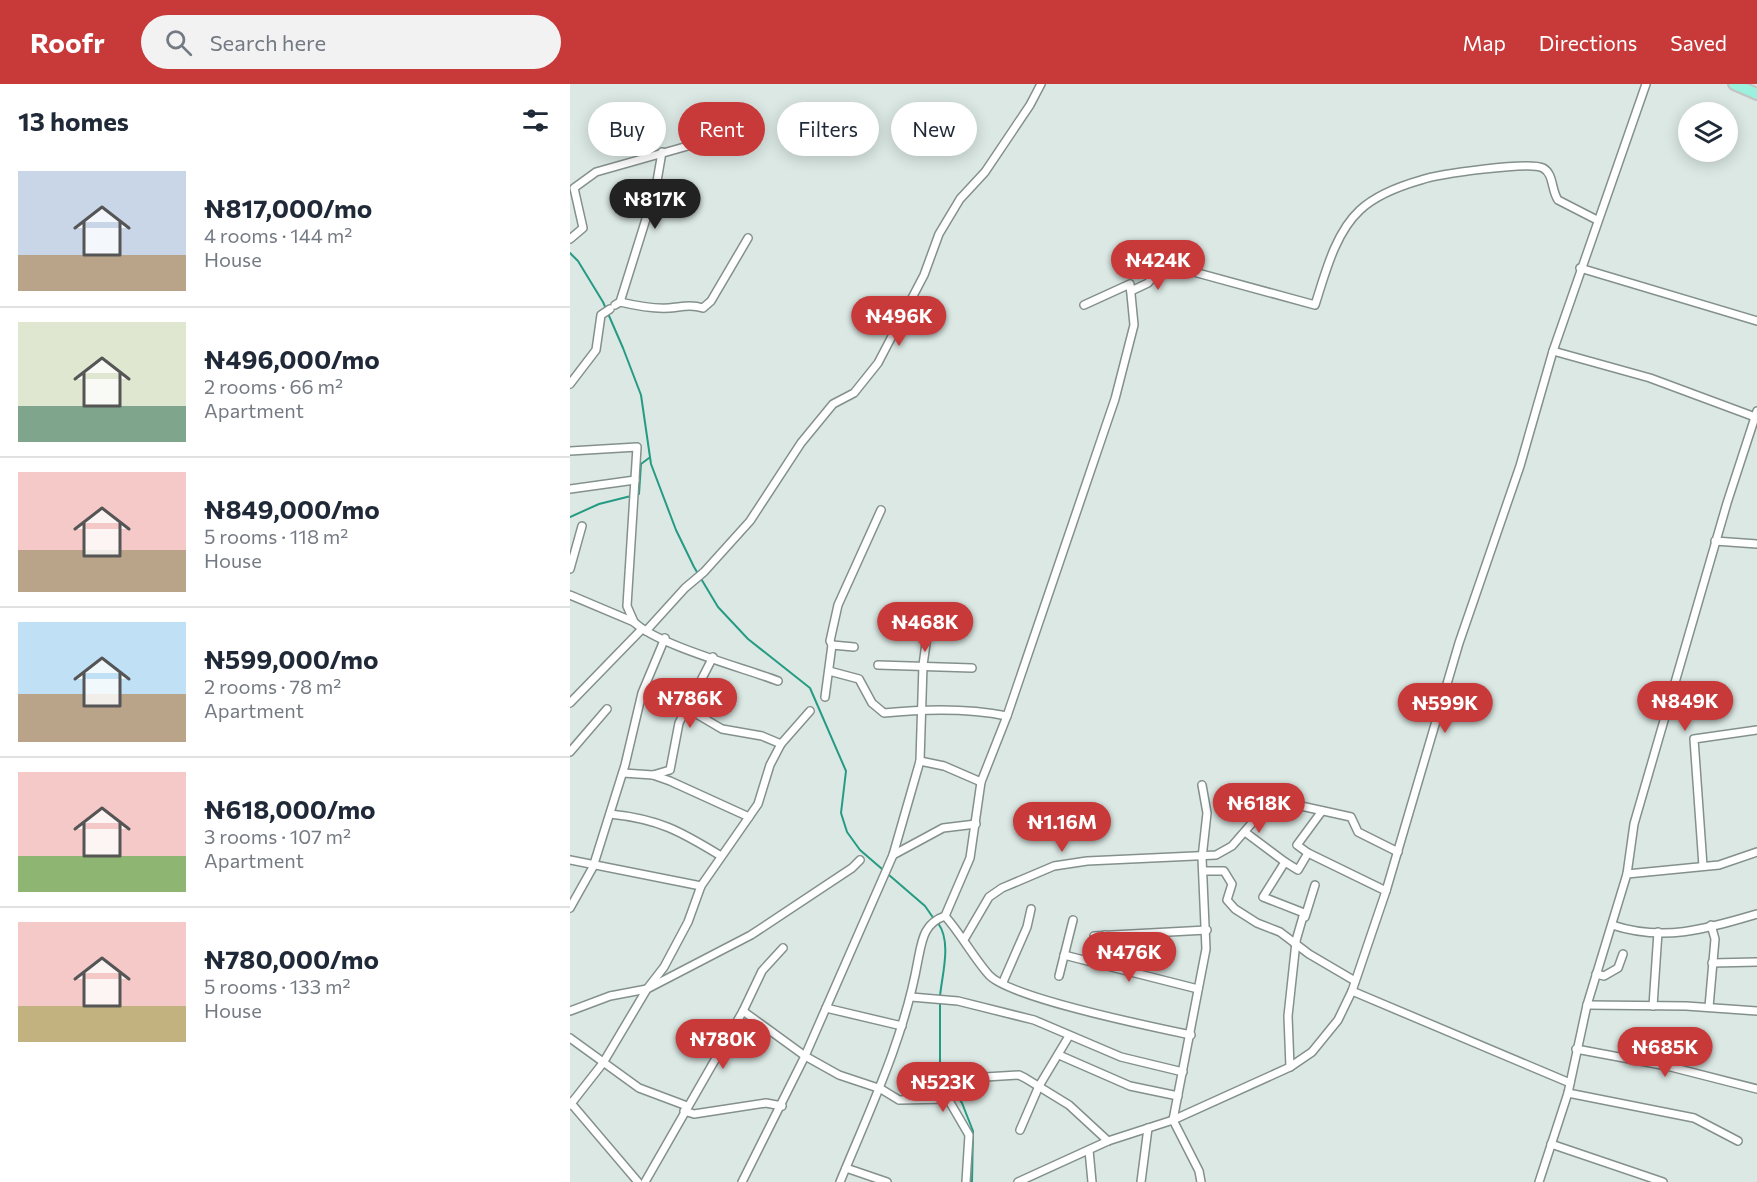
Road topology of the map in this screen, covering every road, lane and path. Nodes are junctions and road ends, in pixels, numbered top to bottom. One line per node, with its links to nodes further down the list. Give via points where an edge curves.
1 (1041, 84): 29 (street, via 985,172 960,199 939,234 924,275 878,363 854,393 834,404 801,443 750,521)
2 (1646, 84): 7 (street)
3 (1734, 84): 4 (main road)
4 (1757, 94)
5 (649, 156): 9 (street, via 596,172 574,188 584,228)
6 (661, 156): 12 (street, via 656,188)
7 (1597, 220): 10 (street); 11 (street, via 1558,200 1550,173 1540,166 1474,170 1423,179 1373,199 1358,211 1331,258 1315,304 1172,266 1159,270 1148,283)
8 (748, 238): 12 (street, via 703,308 691,304 644,308)
9 (570, 239)
10 (1580, 268): 14 (street); 15 (street)
11 (1131, 291): 13 (street, via 1130,284); 45 (street, via 1134,325 1114,399)
12 (615, 305): 16 (street, via 601,315 596,350)
13 (1084, 305)
14 (1757, 321)
15 (1553, 351): 17 (street); 59 (street)
16 (570, 384)
17 (1756, 414): 23 (street)
18 (570, 451): 19 (street, via 637,447)
19 (636, 480): 20 (street); 27 (street, via 627,606)
20 (570, 489)
21 (881, 510): 31 (street, via 838,605)
22 (582, 526): 25 (street)
23 (1716, 541): 24 (street); 71 (street, via 1634,824)
24 (1757, 544)
25 (570, 569)
26 (570, 596): 27 (street)
27 (634, 622): 29 (street)
28 (929, 622): 35 (street)
29 (644, 630): 30 (street); 40 (street)
30 (665, 638): 33 (street); 50 (street, via 642,693)
31 (832, 645): 32 (street); 37 (street)
32 (854, 646)
33 (713, 657): 38 (street); 41 (street)
34 (878, 665): 35 (street)
35 (923, 665): 36 (street); 43 (street)
36 (972, 668)
37 (829, 671): 39 (street); 43 (street, via 858,679 872,703 884,712)
38 (778, 681)
39 (825, 697)
40 (570, 703)
41 (688, 708): 47 (street, via 722,729); 51 (street, via 679,723 670,770)
42 (607, 709): 48 (street)
43 (921, 710): 45 (street, via 985,711); 49 (street)
44 (810, 711): 47 (street)
45 (1007, 716): 52 (street)
46 (1757, 730): 68 (street, via 1694,739)
47 (782, 744): 56 (street)
48 (570, 752)
49 (920, 761): 52 (street, via 944,766); 62 (street)
50 (623, 772): 51 (street); 55 (street)
51 (653, 775): 56 (street)
52 (981, 782): 57 (street)
53 (1202, 785): 64 (street, via 1207,813)
54 (1322, 811): 58 (street, via 1301,806 1265,808); 59 (street, via 1351,817 1358,832); 61 (street, via 1297,845)
55 (610, 814): 63 (street, via 639,817 677,829); 69 (street)
56 (749, 818): 63 (street)
57 (976, 824): 62 (street, via 943,828); 78 (street, via 970,858)
58 (1245, 832): 64 (street, via 1232,846); 67 (street)
59 (1398, 852): 74 (street)
60 (1757, 852): 68 (street, via 1719,865)
61 (1308, 853): 67 (street, via 1298,870); 74 (street)
62 (893, 855): 105 (street)
63 (721, 856): 73 (street)
64 (1202, 858): 70 (street); 86 (street, via 1087,861 1054,866 989,897)
65 (570, 860): 69 (street)
66 (860, 860): 98 (street, via 751,935)
67 (1285, 862): 87 (street, via 1263,897 1304,913)
68 (1703, 866): 71 (street)
69 (593, 867): 73 (street); 75 (street)
70 (1203, 871): 82 (street); 87 (street, via 1224,871 1232,884 1227,900 1230,904)
71 (1627, 874): 80 (street)
72 (1315, 885): 87 (street)
73 (701, 886): 98 (street, via 688,922 664,967)
74 (1386, 891): 96 (street)
75 (570, 908)
76 (1031, 909): 97 (street)
77 (1757, 914): 81 (street)
78 (943, 916): 86 (street); 101 (street, via 931,924 922,940)
79 (1072, 920): 90 (street)
80 (1612, 925): 83 (street); 94 (street)
81 (1711, 925): 83 (street, via 1684,934); 92 (street, via 1715,939)
82 (1207, 930): 84 (street); 99 (street)
83 (1658, 932): 103 (street)
84 (1105, 935): 85 (street); 93 (street)
85 (1094, 936)
86 (964, 938): 97 (street, via 990,976)
87 (1295, 944): 96 (street); 117 (street, via 1288,1016)
88 (783, 948): 107 (street, via 762,971)
89 (1623, 954): 94 (street, via 1618,968 1604,976)
90 (1064, 956): 93 (street); 95 (street)
91 (1757, 962): 92 (street)
92 (1712, 963): 104 (street)
93 (1103, 964): 99 (street)
94 (1596, 975): 102 (street)
95 (1059, 976)
96 (1355, 981): 100 (street)
97 (1003, 982): 110 (street, via 1017,992)
98 (646, 989): 106 (street, via 610,996); 116 (street)
99 (1198, 989): 110 (street)
100 (1352, 991): 117 (street, via 1338,1020 1323,1039); 120 (street)
101 (911, 997): 109 (street); 111 (street, via 944,999 1034,1020)
102 (1587, 1005): 103 (street); 113 (street)
103 (1653, 1006): 104 (street)
104 (1709, 1007): 108 (street)
105 (826, 1008): 109 (street); 115 (street)
106 (570, 1011)
107 (743, 1011): 115 (street); 128 (street)
108 (1757, 1011)
109 (902, 1026): 122 (street)
110 (1191, 1035): 118 (street)
111 (1069, 1036): 114 (street); 118 (street, via 1121,1057)
112 (570, 1038): 116 (street)
113 (1576, 1049): 120 (street); 123 (street, via 1667,1066)
114 (1059, 1054): 121 (street); 125 (street, via 1130,1086)
115 (805, 1056): 122 (street, via 839,1075); 127 (street)
116 (603, 1063): 126 (street); 128 (street, via 639,1088)
117 (1290, 1067): 129 (street)
118 (1183, 1072): 125 (street)
119 (985, 1077): 121 (street, via 1019,1075)
120 (1570, 1083): 124 (street)
121 (1039, 1086): 131 (street); 132 (street, via 1069,1105)
122 (881, 1089): 136 (street); 143 (street, via 899,1100 948,1099 969,1135)
123 (1757, 1089)
124 (1568, 1093): 133 (street, via 1694,1118); 134 (street)
125 (1178, 1096): 129 (street)
126 (571, 1103): 138 (street)
127 (782, 1106): 128 (street, via 766,1103 694,1114); 140 (street)
128 (686, 1109): 139 (street)
129 (1173, 1120): 130 (street); 147 (street)
130 (1148, 1128): 132 (street); 146 (street)
131 (1020, 1131)
132 (1108, 1141): 135 (street)
133 (1738, 1141)
134 (1551, 1144): 148 (street); 149 (street)
135 (1089, 1150): 137 (street); 145 (street)
136 (846, 1168): 141 (street); 142 (street)
137 (1033, 1179): 144 (street)
138 (638, 1182)
139 (645, 1182)
140 (742, 1182)
141 (840, 1182)
142 (887, 1182)
143 (966, 1182)
144 (1018, 1182)
145 (1092, 1182)
146 (1141, 1182)
147 (1201, 1182)
148 (1539, 1182)
149 (1663, 1182)

